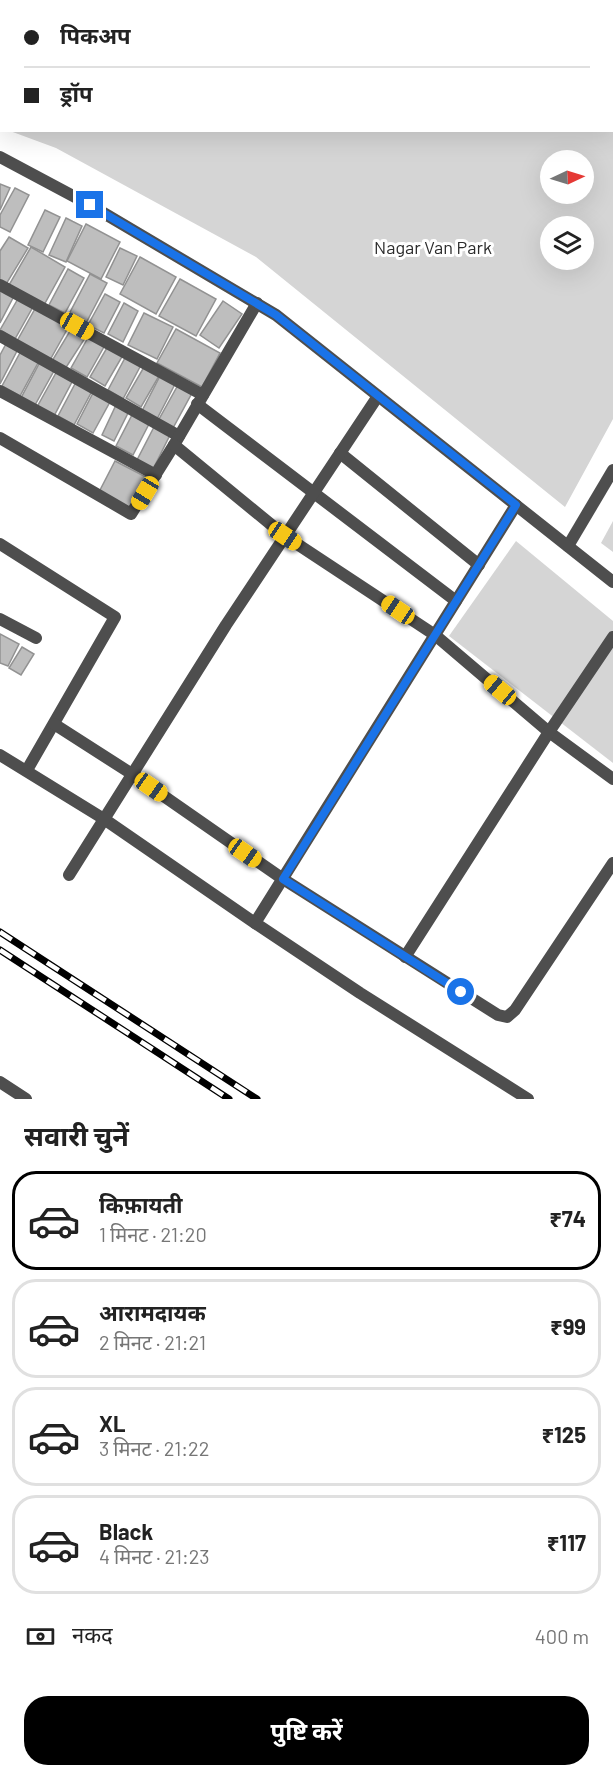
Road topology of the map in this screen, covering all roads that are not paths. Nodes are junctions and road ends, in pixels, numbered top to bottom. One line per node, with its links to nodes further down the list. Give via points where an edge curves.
1 (0, 157): 3 (street)
2 (0, 285): 7 (street)
3 (257, 303): 6 (street); 7 (street)
4 (0, 336): 9 (street)
5 (0, 391): 12 (street)
6 (378, 396): 10 (street); 14 (street)
7 (200, 400): 9 (street); 13 (street)
8 (0, 438): 12 (street, via 128,513 134,511)
9 (177, 441): 12 (street); 15 (street)
10 (340, 453): 13 (street); 18 (street)
11 (613, 470): 17 (street)
12 (156, 476)
13 (312, 492): 15 (street); 20 (street)
14 (516, 505): 17 (street); 18 (street)
15 (285, 536): 22 (street); 29 (street)
16 (0, 544): 25 (street, via 115,617)
17 (568, 546): 19 (street)
18 (479, 565): 20 (street)
19 (613, 582)
20 (456, 601): 22 (street)
21 (0, 619): 24 (street)
22 (435, 635): 26 (street); 34 (street)
23 (613, 637): 26 (street)
24 (36, 638)
25 (54, 724): 28 (street); 29 (street)
26 (549, 732): 30 (street); 36 (street)
27 (0, 755): 28 (street)
28 (27, 770): 31 (street)
29 (132, 774): 31 (street); 34 (street)
30 (613, 779)
31 (104, 819): 33 (street); 35 (street)
32 (613, 862): 36 (street, via 507,1017)
33 (69, 875)
34 (283, 879): 35 (street); 36 (street)
35 (255, 923): 39 (street)
36 (405, 957)
37 (0, 1082): 38 (street)
38 (26, 1099)
39 (528, 1099)

